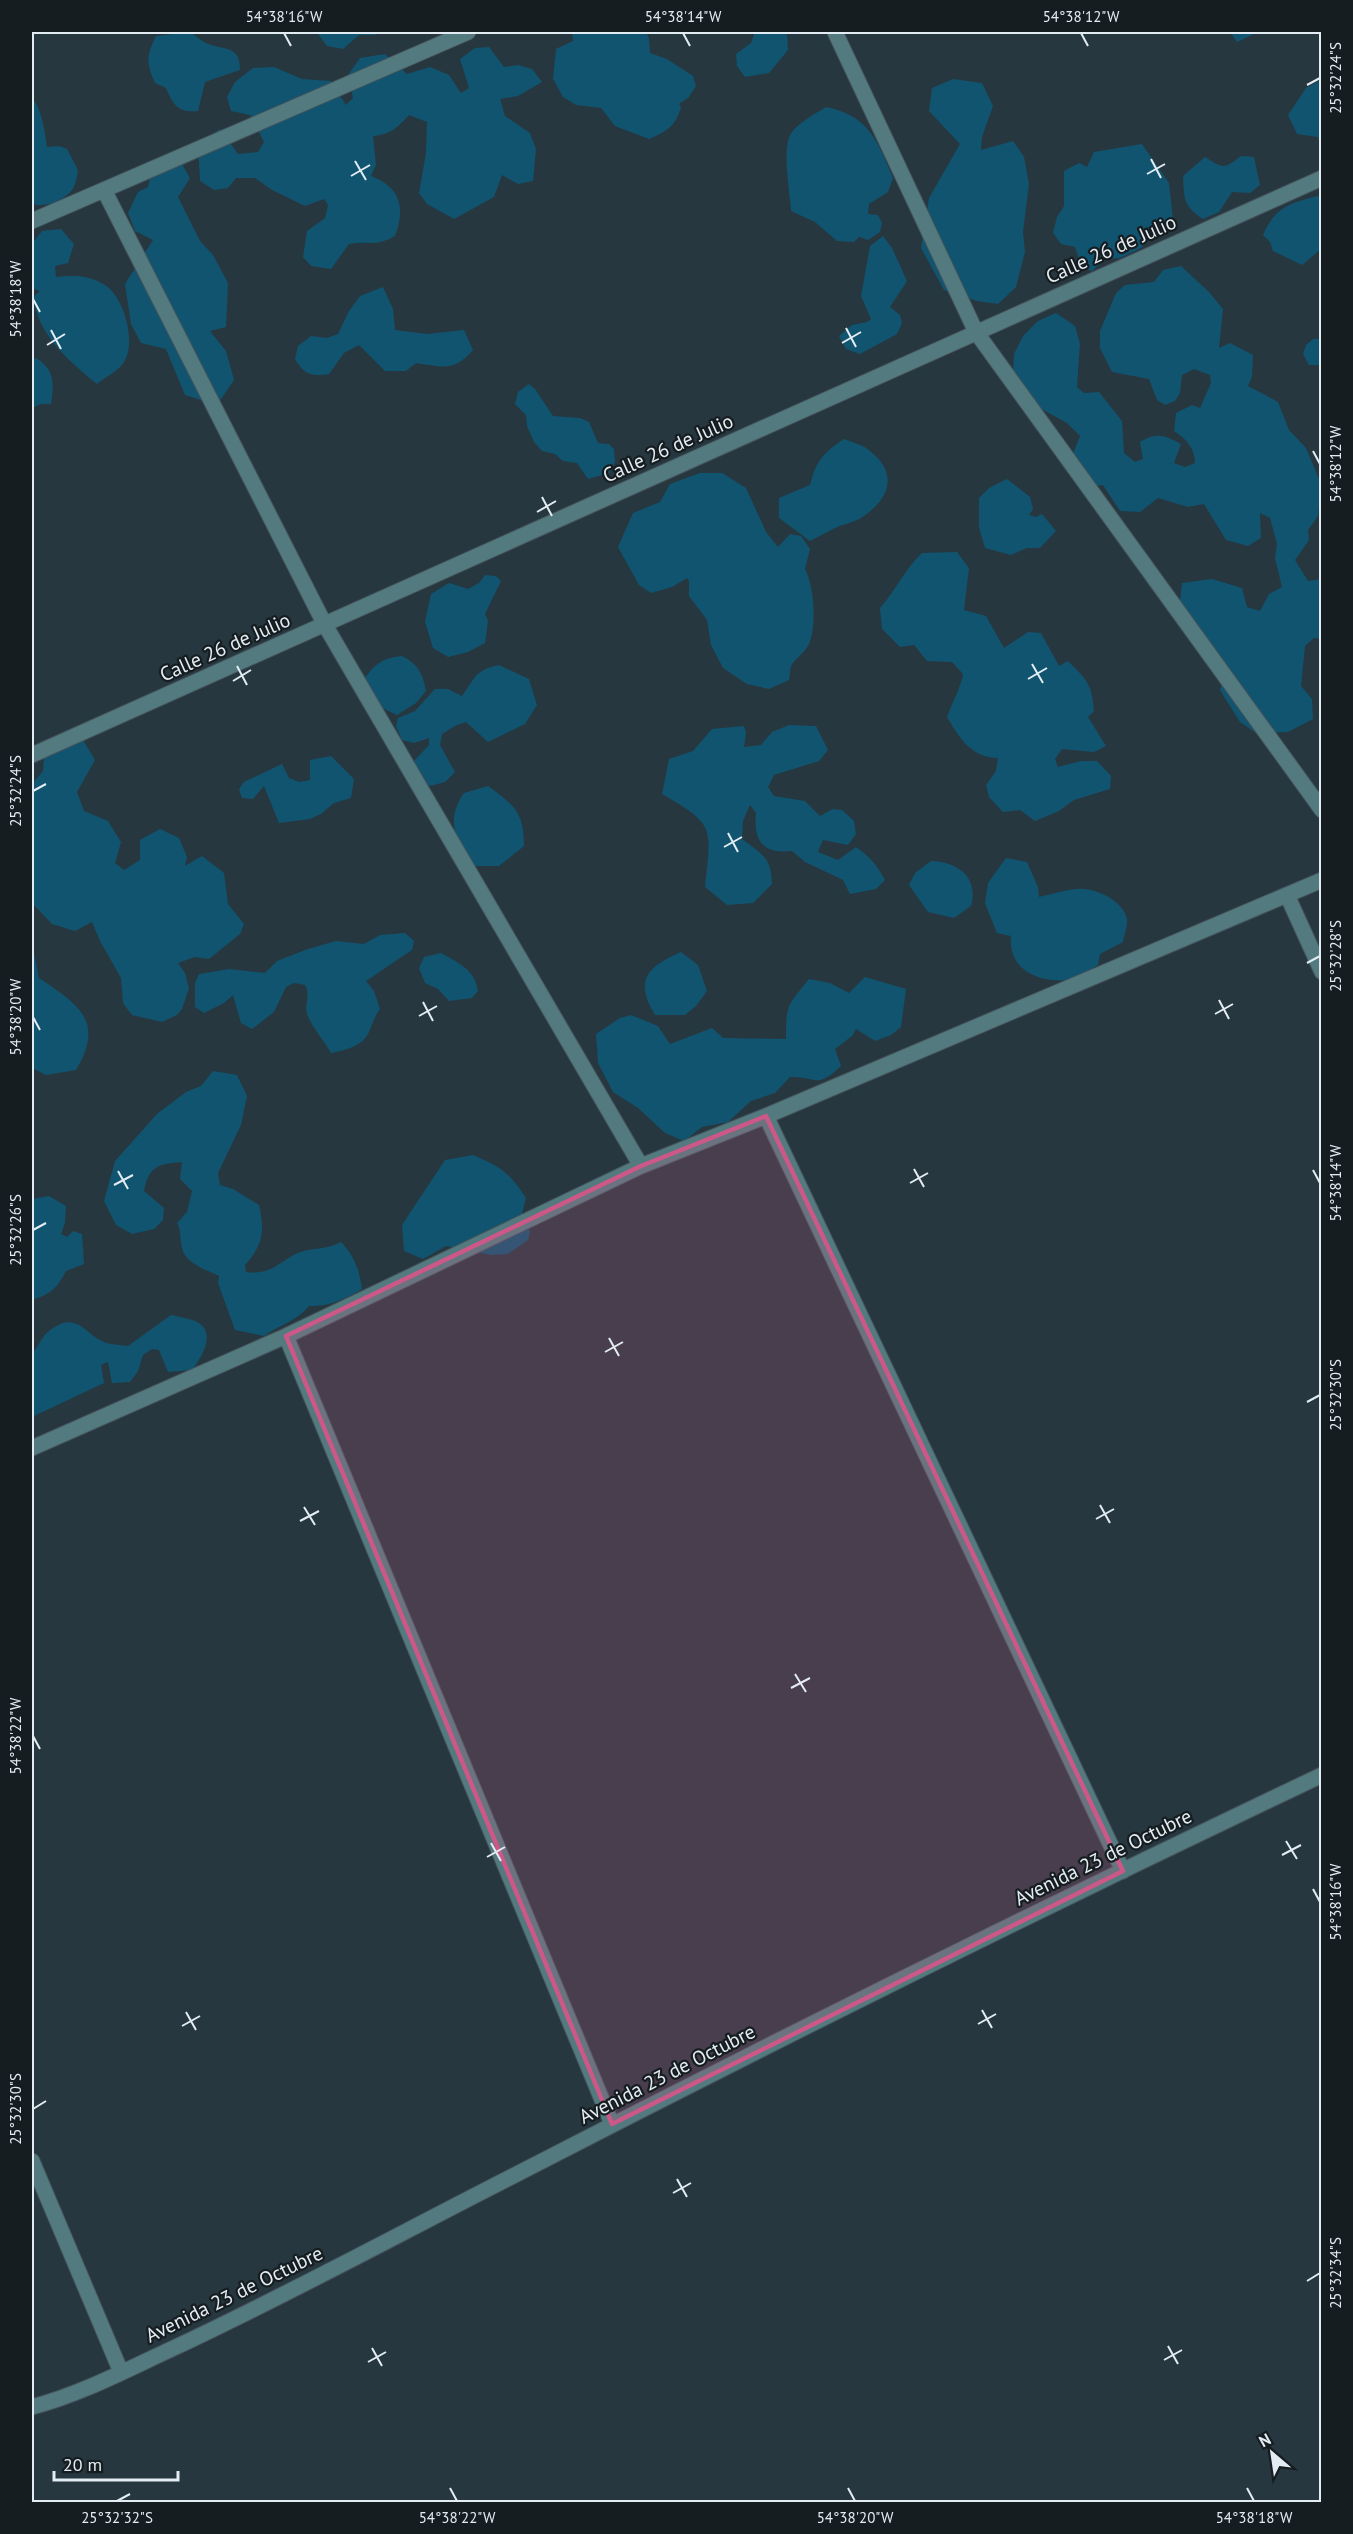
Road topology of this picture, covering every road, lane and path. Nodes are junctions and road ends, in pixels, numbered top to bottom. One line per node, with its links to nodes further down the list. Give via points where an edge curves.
1 (468, 32): 4 (street)
2 (835, 32): 6 (street)
3 (1322, 178): 6 (street, Calle 26 de Julio)
4 (104, 190): 5 (street); 7 (street)
5 (32, 221)
6 (976, 332): 7 (street, Calle 26 de Julio); 9 (street)
7 (325, 626): 8 (street, Calle 26 de Julio); 14 (street)
8 (32, 755)
9 (1322, 810)
10 (1322, 880): 11 (street)
11 (1287, 895): 12 (street); 13 (street)
12 (1322, 972)
13 (766, 1116): 14 (street); 18 (street)
14 (641, 1166): 15 (street)
15 (286, 1336): 16 (street); 19 (street)
16 (32, 1448)
17 (1322, 1775): 18 (street, Avenida 23 de Octubre)
18 (1123, 1871): 19 (street, Avenida 23 de Octubre)
19 (612, 2124): 21 (street, Avenida 23 de Octubre, via 235,2319)
20 (32, 2162): 21 (street)
21 (121, 2372): 22 (street, Avenida 23 de Octubre)
22 (32, 2407)

